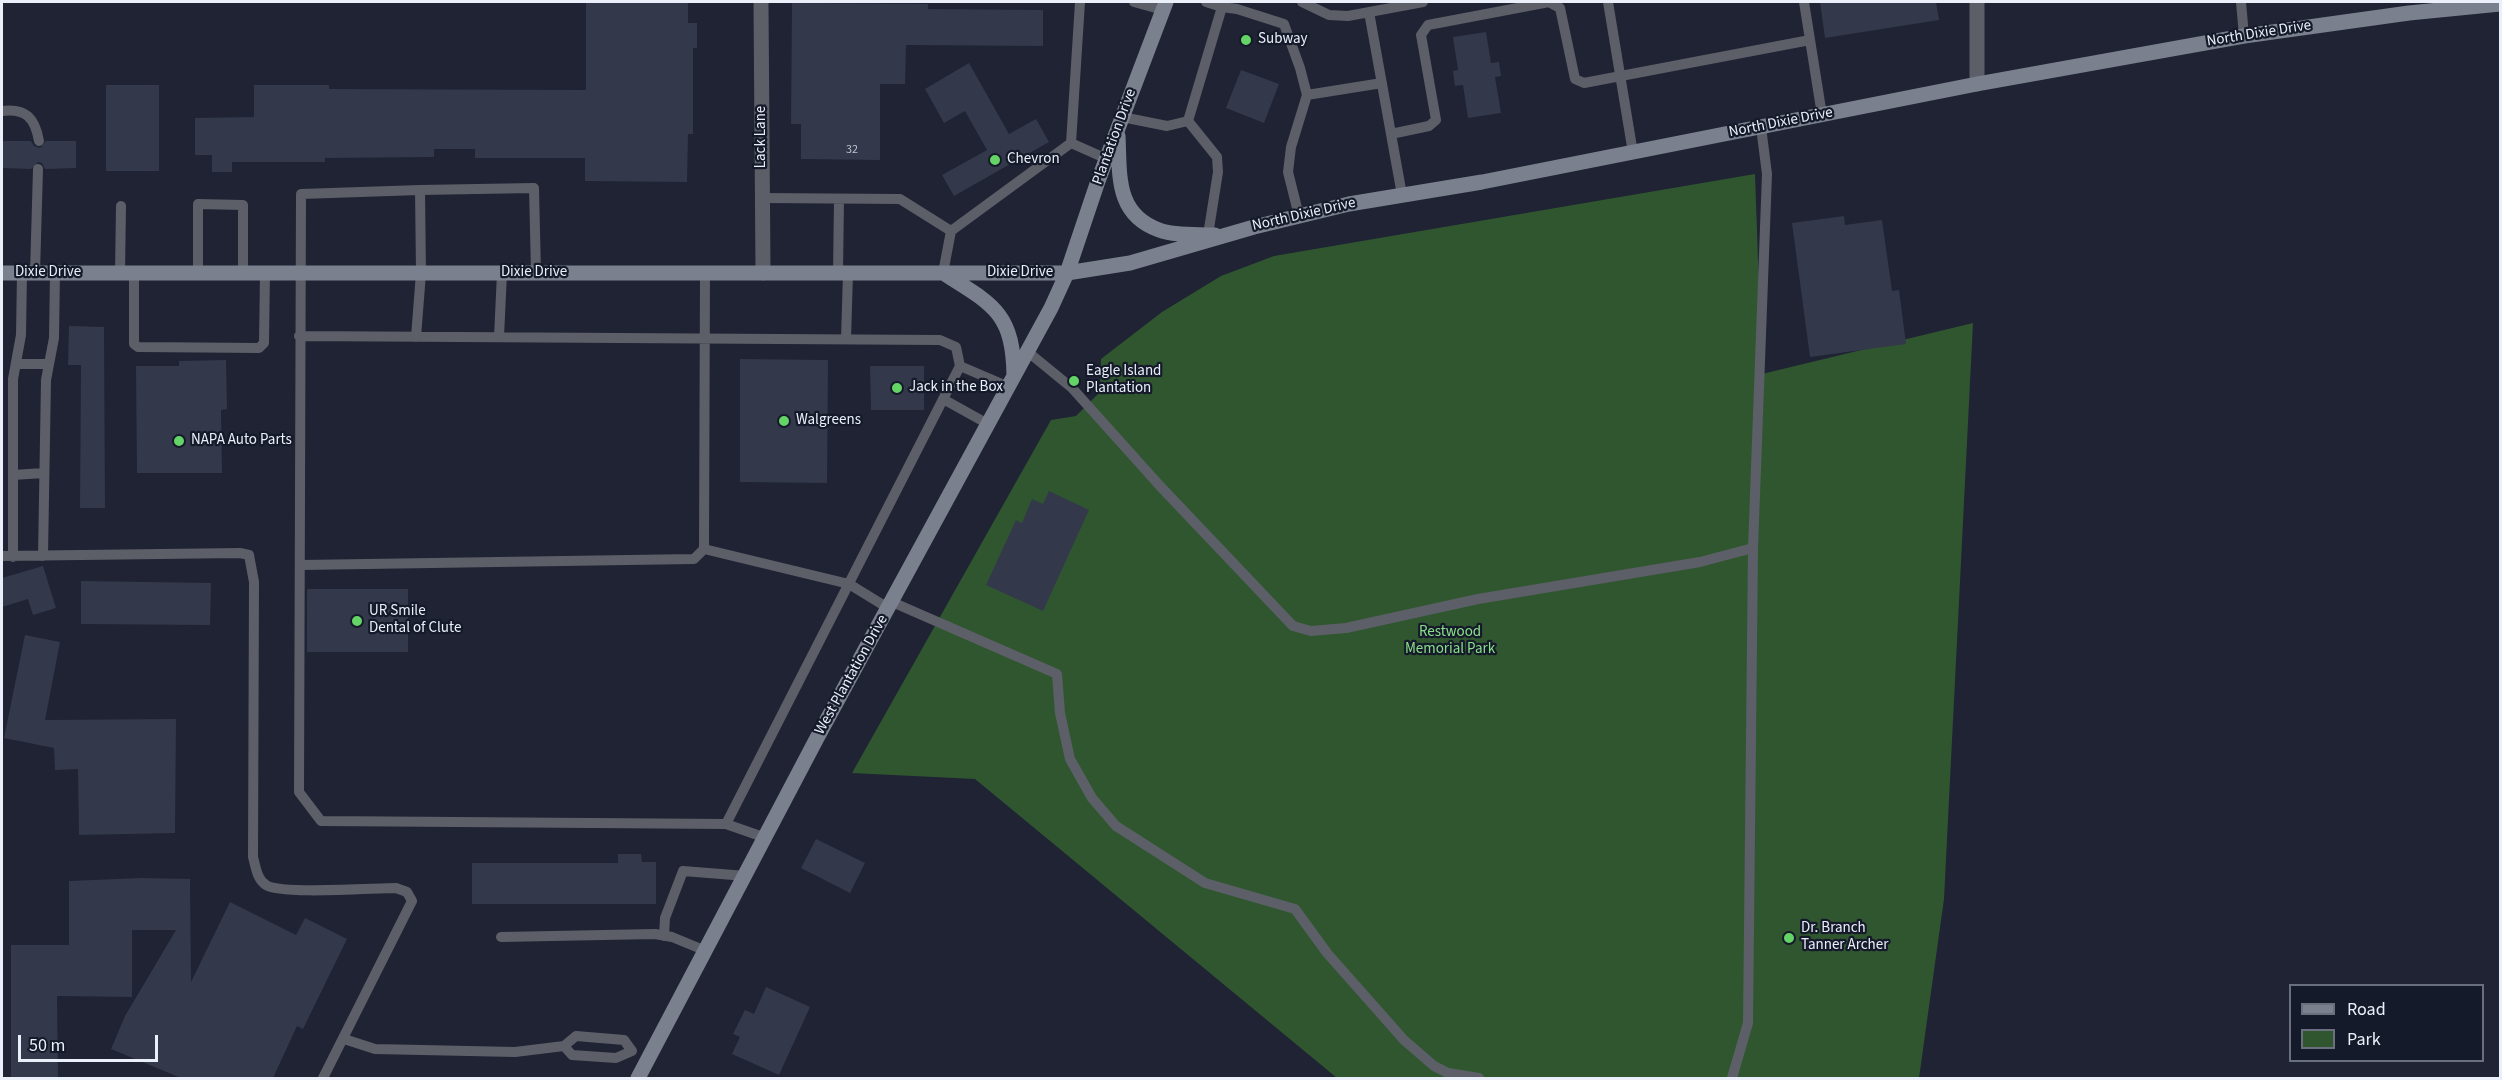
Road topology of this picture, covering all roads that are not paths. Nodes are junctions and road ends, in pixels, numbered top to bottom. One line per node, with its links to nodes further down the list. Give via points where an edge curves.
1 (761, 2): 37 (street, Lack Lane)
2 (1080, 2): 31 (lane)
3 (1134, 2): 14 (lane)
4 (1206, 2): 16 (lane)
5 (1302, 2): 17 (lane, via 1329,15)
6 (1423, 2): 17 (lane)
7 (1608, 2): 20 (lane)
8 (1804, 2): 19 (lane)
9 (1977, 2): 22 (street)
10 (2241, 2): 18 (lane)
11 (1539, 3): 20 (lane, via 1549,2 1560,8 1575,79 1584,83); 29 (lane, via 1428,25 1421,35 1436,120 1429,126)
12 (2500, 4): 15 (main road, North Dixie Drive)
13 (1239, 5): 16 (lane); 23 (lane, via 1284,24)
14 (1164, 6): 27 (main road, Plantation Drive)
15 (2410, 7): 18 (main road, North Dixie Drive)
16 (1222, 8): 26 (lane)
17 (1370, 12): 21 (lane)
18 (2244, 36): 22 (main road, North Dixie Drive)
19 (1810, 40): 20 (lane); 25 (lane)
20 (1621, 75): 32 (lane)
21 (1382, 82): 23 (lane); 29 (lane)
22 (1977, 84): 25 (main road, North Dixie Drive)
23 (1307, 95): 40 (lane, via 1291,147 1288,172)
24 (2, 111): 30 (lane, via 22,112 30,118 36,125)
25 (1822, 116): 28 (main road, North Dixie Drive)
26 (1188, 121): 27 (lane, via 1167,126); 42 (lane, via 1217,157)
27 (1120, 123): 33 (main road, Plantation Drive); 42 (main road, via 1120,187 1131,213 1160,230)
28 (1761, 127): 32 (main road, North Dixie Drive); 73 (lane, via 1767,174)
29 (1391, 135): 36 (lane)
30 (39, 141)
31 (1071, 143): 33 (lane); 41 (lane)
32 (1633, 153): 36 (main road, North Dixie Drive)
33 (1107, 159): 58 (main road, Plantation Drive)
34 (38, 169): 44 (lane)
35 (420, 190): 50 (lane, via 301,194); 51 (lane); 53 (lane, via 534,188)
36 (1402, 195): 40 (main road, North Dixie Drive)
37 (762, 198): 38 (lane); 55 (street, Lack Lane)
38 (839, 199): 41 (lane, via 900,199); 56 (lane)
39 (121, 206): 46 (lane)
40 (1299, 216): 42 (main road, North Dixie Drive)
41 (951, 231): 57 (lane)
42 (1215, 235): 58 (main road, North Dixie Drive, via 1130,263)
43 (2, 273): 44 (main road, Dixie Drive)
44 (29, 273): 45 (main road, Dixie Drive); 65 (lane)
45 (55, 273): 46 (main road, Dixie Drive); 66 (lane, via 54,338)
46 (127, 273): 47 (main road, Dixie Drive); 49 (lane, via 134,344 138,347 260,348 264,343)
47 (198, 273): 48 (main road, Dixie Drive); 48 (lane, via 198,204 243,205)
48 (243, 273): 49 (main road, Dixie Drive)
49 (265, 273): 50 (main road, Dixie Drive)
50 (299, 273): 51 (main road, Dixie Drive); 59 (lane)
51 (421, 273): 52 (main road, Dixie Drive); 60 (lane)
52 (501, 273): 53 (main road, Dixie Drive); 61 (lane)
53 (536, 273): 54 (main road, Dixie Drive)
54 (705, 273): 55 (main road, Dixie Drive); 62 (lane)
55 (763, 273): 56 (main road, Dixie Drive)
56 (843, 273): 57 (main road, Dixie Drive); 63 (lane)
57 (943, 273): 58 (main road, Dixie Drive); 68 (main road, via 979,296 1006,323 1014,348)
58 (1067, 273): 64 (main road, West Plantation Drive)
59 (298, 336): 60 (lane); 77 (lane)
60 (416, 337): 61 (lane)
61 (499, 337): 62 (lane)
62 (704, 338): 63 (lane); 74 (lane)
63 (846, 339): 67 (lane, via 940,340 956,347)
64 (1028, 352): 68 (main road, West Plantation Drive); 73 (lane, via 1072,388 1293,626 1311,631 1346,628 1478,599 1700,562)
65 (16, 364): 66 (lane); 72 (lane)
66 (48, 364): 71 (lane)
67 (960, 366): 68 (lane); 69 (lane)
68 (1012, 381): 70 (main road, West Plantation Drive)
69 (943, 399): 70 (lane); 78 (lane)
70 (988, 424): 79 (main road, West Plantation Drive)
71 (44, 474): 72 (lane); 76 (lane)
72 (13, 475): 75 (lane)
73 (1754, 548): 93 (lane, via 1748,1023)
74 (704, 549): 77 (lane, via 694,559); 78 (lane)
75 (7, 556): 76 (lane)
76 (43, 556): 86 (lane, via 240,552 249,555 254,582 253,857 259,880 269,888 396,888 407,892 412,902)
77 (301, 565): 80 (lane, via 298,792 321,821)
78 (849, 584): 79 (lane); 80 (lane)
79 (890, 605): 81 (main road, West Plantation Drive); 92 (lane, via 1057,674 1070,759 1092,798 1116,826 1205,883 1295,909 1327,953 1404,1040 1434,1066 1448,1073)
80 (726, 824): 81 (lane)
81 (766, 838): 82 (main road, West Plantation Drive)
82 (746, 876): 83 (lane, via 683,871 665,918); 85 (main road, West Plantation Drive)
83 (664, 936): 84 (lane); 85 (lane)
84 (501, 937)
85 (706, 951): 89 (main road, West Plantation Drive)
86 (344, 1039): 87 (lane, via 375,1049 415,1052 515,1052); 90 (lane)
87 (564, 1046): 88 (lane, via 572,1055 616,1058); 88 (lane, via 576,1036 624,1040)
88 (632, 1051): 89 (lane)
89 (650, 1056): 91 (main road, West Plantation Drive)
90 (323, 1078)
91 (638, 1078)
92 (1479, 1078)
93 (1732, 1078)

